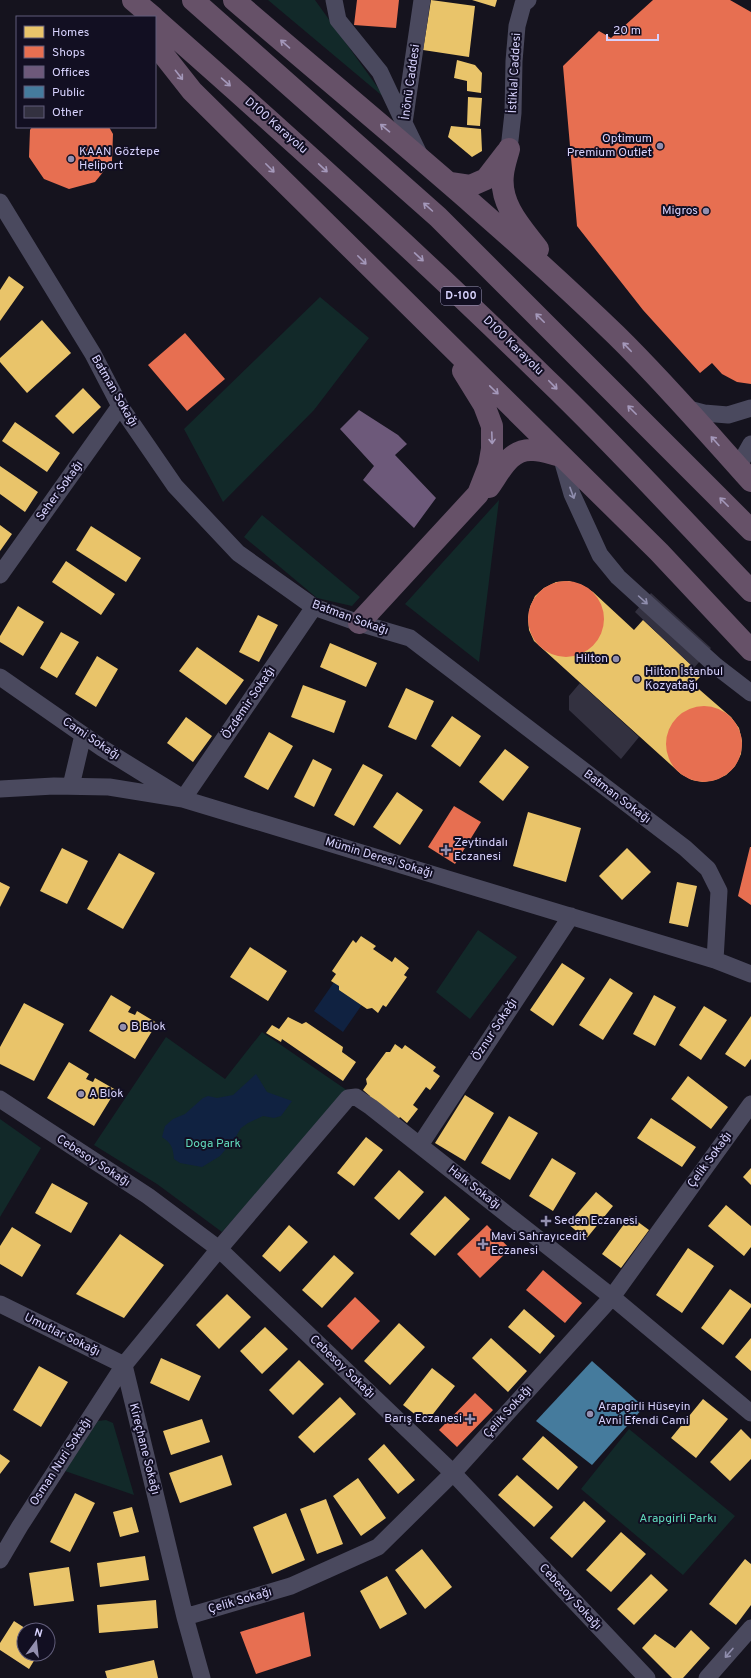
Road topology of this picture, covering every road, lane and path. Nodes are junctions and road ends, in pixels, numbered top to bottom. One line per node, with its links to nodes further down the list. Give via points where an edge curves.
1 (120, 0): 8 (highway)
2 (133, 0): 9 (highway)
3 (193, 0): 28 (highway, one-way to 3, via 438,217)
4 (234, 0): 14 (highway, one-way to 4)
5 (334, 0): 12 (street, via 338,20 380,72)
6 (422, 0): 12 (street, İnönü Caddesi)
7 (524, 1): 13 (street, İstiklal Caddesi, via 517,26)
8 (133, 16)
9 (152, 16)
10 (156, 20): 30 (highway, D100 Karayolu / D-100, one-way to 30, via 318,163 467,302 549,381)
11 (156, 45): 20 (highway, one-way to 20, via 192,91)
12 (404, 123): 14 (street, İnönü Caddesi)
13 (509, 149): 15 (highway, via 486,179 470,186); 18 (highway, via 503,174 503,191)
14 (422, 160): 15 (highway)
15 (450, 183): 17 (highway)
16 (0, 202): 21 (street, Batman Sokağı, via 93,354)
17 (475, 206): 18 (highway, via 505,222); 19 (highway)
18 (514, 219): 19 (highway)
19 (577, 299): 22 (highway, one-way to 19)
20 (444, 342): 25 (highway, one-way to 25); 27 (highway, one-way to 27, via 484,405 492,426 489,466)
21 (120, 406): 29 (street, Seher Sokağı); 31 (street, Batman Sokağı, via 174,486 238,553)
22 (685, 408): 23 (street, via 728,415); 26 (highway, one-way to 22)
23 (751, 408)
24 (751, 444): 26 (street)
25 (561, 456): 27 (highway, via 532,450 521,451 512,456); 33 (highway, via 659,552); 35 (street, one-way to 35, via 572,494 600,555 618,577 716,666)
26 (745, 474)
27 (471, 508): 32 (highway)
28 (751, 530)
29 (0, 575)
30 (751, 591)
31 (314, 607): 32 (street, Batman Sokağı); 41 (street, Özdemir Sokağı)
32 (365, 625): 43 (street, Batman Sokağı, via 410,638 685,848 708,869 718,891)
33 (751, 650)
34 (0, 677): 36 (street, Cami Sokağı)
35 (751, 692)
36 (83, 735): 37 (street, Cami Sokağı); 38 (street)
37 (126, 763): 40 (street); 41 (street, Cami Sokağı)
38 (72, 786): 39 (street, Mümin Deresi Sokağı); 40 (street, Mümin Deresi Sokağı)
39 (0, 789)
40 (119, 789): 41 (street, Mümin Deresi Sokağı)
41 (184, 799): 42 (street, Mümin Deresi Sokağı)
42 (570, 916): 43 (street, Mümin Deresi Sokağı); 47 (street, Öznur Sokağı)
43 (714, 960): 44 (street, Mümin Deresi Sokağı)
44 (751, 974)
45 (0, 1099): 48 (street, Cebesoy Sokağı, via 148,1196)
46 (751, 1104): 49 (street, Çelik Sokağı)
47 (420, 1145): 48 (street, Halk Sokağı, via 360,1099 348,1098); 49 (street, Halk Sokağı)
48 (219, 1249): 51 (street); 53 (street, Cebesoy Sokağı)
49 (612, 1297): 52 (street, Halk Sokağı); 53 (street, Çelik Sokağı)
50 (0, 1304): 51 (street, Umutlar Sokağı)
51 (124, 1365): 54 (street, Osman Nuri Sokağı); 55 (street, Kireçhane Sokağı)
52 (751, 1413)
53 (453, 1472): 55 (street, Çelik Sokağı, via 378,1547 292,1586); 58 (street, Cebesoy Sokağı)
54 (0, 1560)
55 (185, 1617): 57 (street, Kireçhane Sokağı)
56 (751, 1628): 59 (street, one-way to 59)
57 (202, 1678)
58 (647, 1678)
59 (707, 1678)

